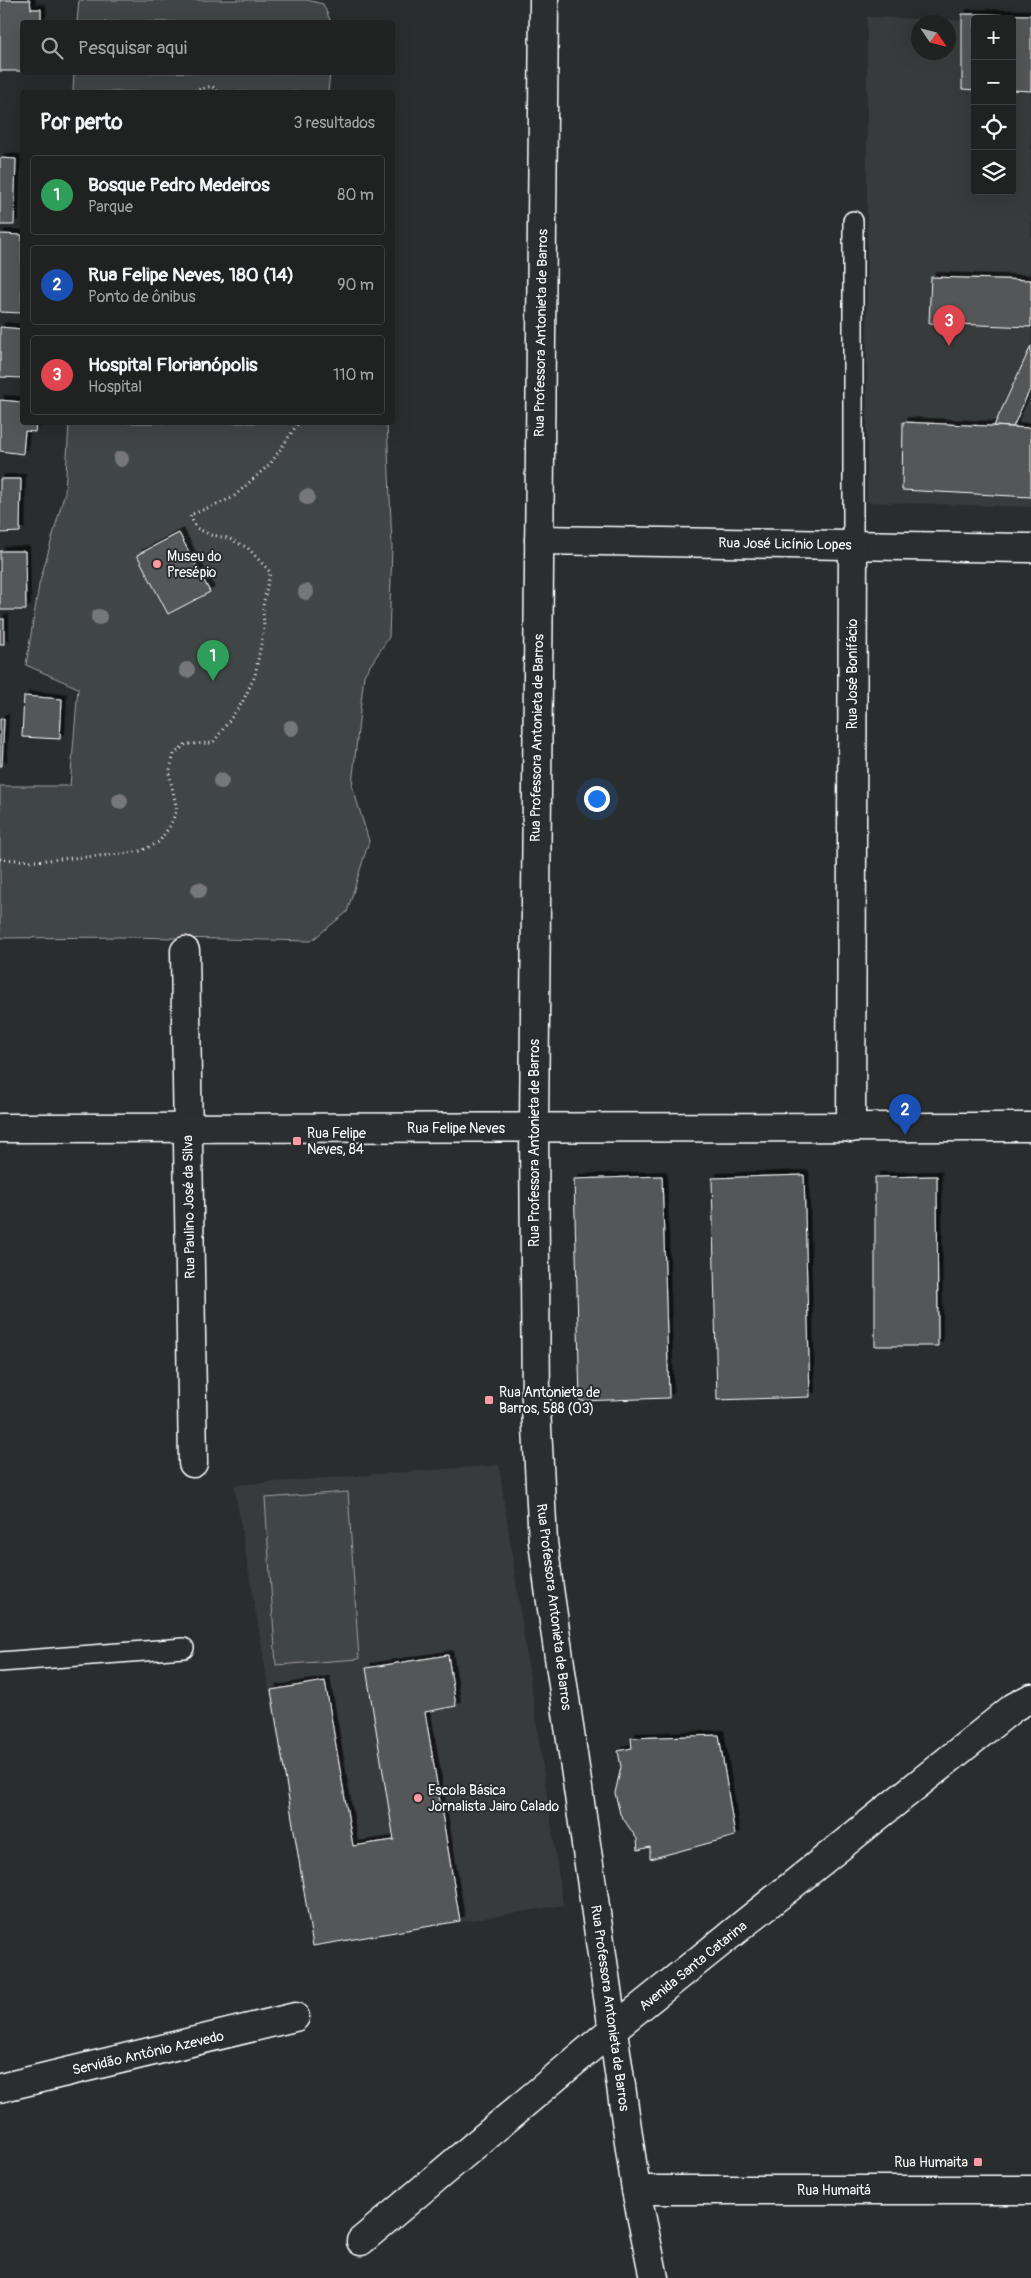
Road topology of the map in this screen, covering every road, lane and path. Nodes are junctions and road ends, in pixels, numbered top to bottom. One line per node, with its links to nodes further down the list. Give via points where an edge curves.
1 (544, 0): 6 (street, Rua Professora Antonieta de Barros)
2 (197, 90): 3 (path, via 212,86)
3 (216, 90)
4 (853, 221): 7 (lane, Rua José Bonifácio)
5 (297, 425): 9 (path, via 271,463 232,498 190,515 196,528 248,548 270,572 255,676 242,703 213,743 186,744 174,754 169,773 176,810 170,826 159,842 140,851 35,861)
6 (539, 540): 7 (street, Rua José Licínio Lopes); 14 (street, Rua Professora Antonieta de Barros)
7 (853, 545): 8 (street, Rua José Licínio Lopes); 15 (street, Rua José Bonifácio)
8 (1031, 548)
9 (0, 859)
10 (185, 951): 13 (street, Rua Paulino José da Silva)
11 (1031, 1127): 15 (street, Rua Felipe Neves)
12 (0, 1128): 13 (street, Rua Felipe Neves)
13 (187, 1128): 14 (street, Rua Felipe Neves); 16 (street, Rua Paulino José da Silva)
14 (534, 1128): 15 (street, Rua Felipe Neves); 21 (street, Rua Professora Antonieta de Barros, via 535,1372 543,1542)
15 (851, 1128)
16 (192, 1463)
17 (184, 1648): 18 (lane)
18 (0, 1662)
19 (1031, 1698): 21 (street, Avenida Santa Catarina, via 1014,1708)
20 (295, 2017): 22 (street, Servidão Antônio Azevedo)
21 (614, 2029): 23 (street, Rua Professora Antonieta de Barros); 25 (street, Avenida Santa Catarina)
22 (0, 2088)
23 (636, 2190): 24 (street, Rua Humaitá); 26 (street, Rua Professora Antonieta de Barros)
24 (1031, 2190)
25 (361, 2241)
26 (654, 2278)

